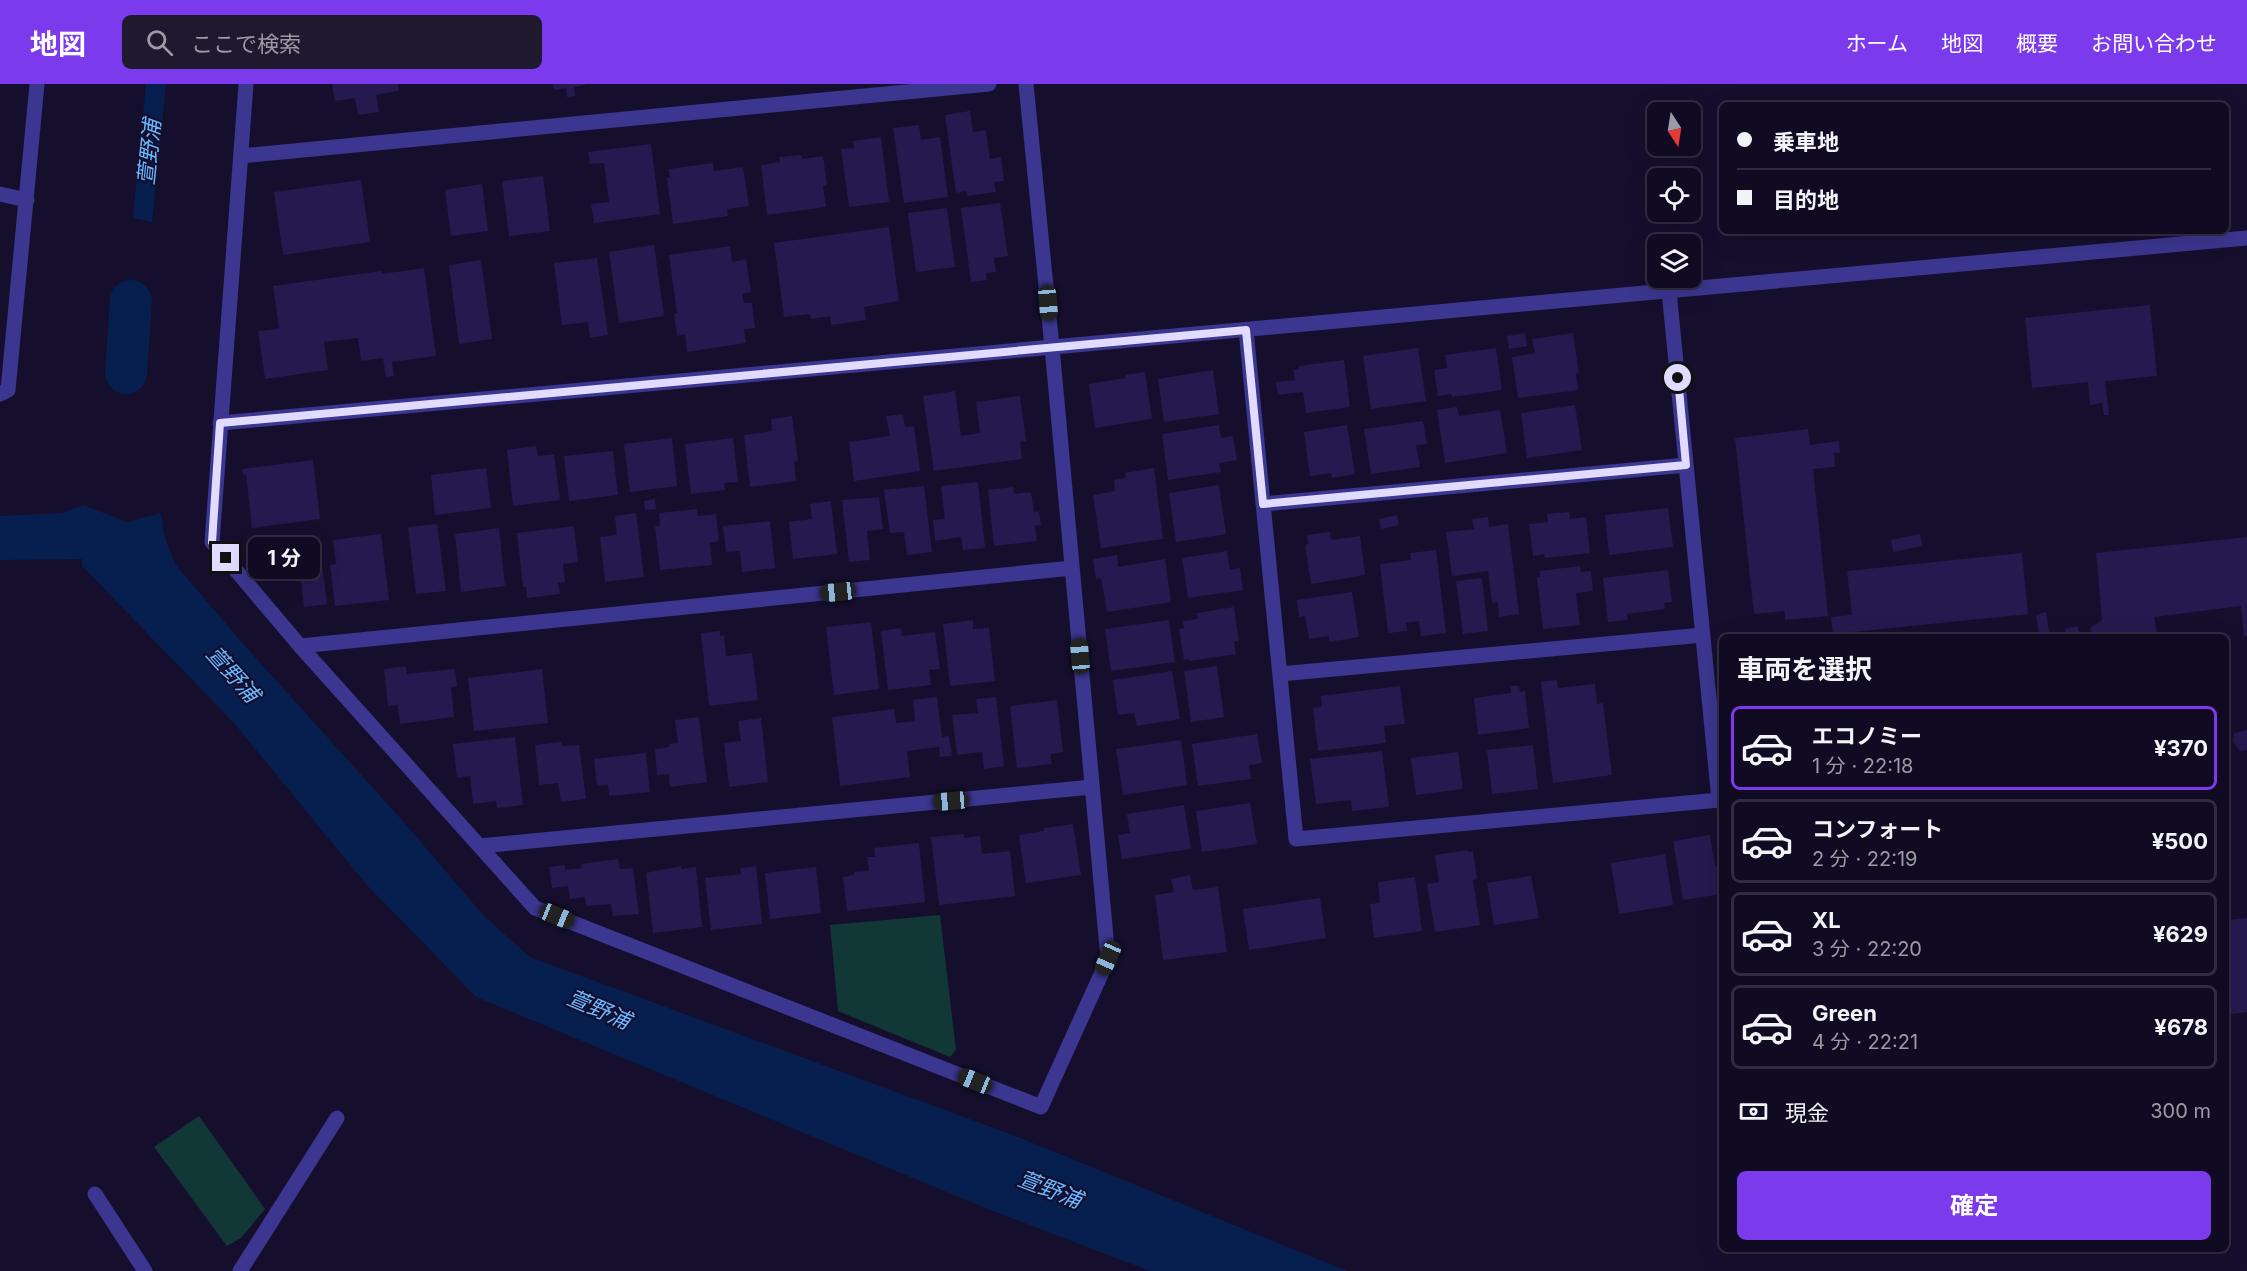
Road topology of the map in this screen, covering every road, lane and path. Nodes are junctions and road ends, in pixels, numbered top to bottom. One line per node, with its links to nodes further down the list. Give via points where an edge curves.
1 (38, 84): 7 (street)
2 (246, 84): 5 (street)
3 (989, 84): 5 (street)
4 (1026, 84): 11 (street)
5 (241, 156): 13 (street)
6 (0, 194): 7 (street)
7 (27, 200): 12 (street, via 8,390)
8 (2247, 238): 9 (street)
9 (1669, 291): 10 (street); 14 (street)
10 (1246, 330): 11 (street); 15 (street)
11 (1052, 347): 13 (street); 16 (street)
12 (0, 394)
13 (220, 423): 18 (street, via 212,542)
14 (1686, 465): 15 (street); 17 (street)
15 (1263, 504): 19 (street)
16 (1072, 568): 18 (street); 20 (street)
17 (1703, 635): 19 (street); 19 (street, via 1719,800 1296,840)
18 (300, 645): 21 (street)
19 (1280, 674)
20 (1092, 787): 21 (street); 21 (street, via 1108,958 1041,1107 535,908)
21 (480, 846)
22 (337, 1118): 25 (street)
23 (95, 1194): 24 (street)
24 (146, 1271)
25 (240, 1271)

